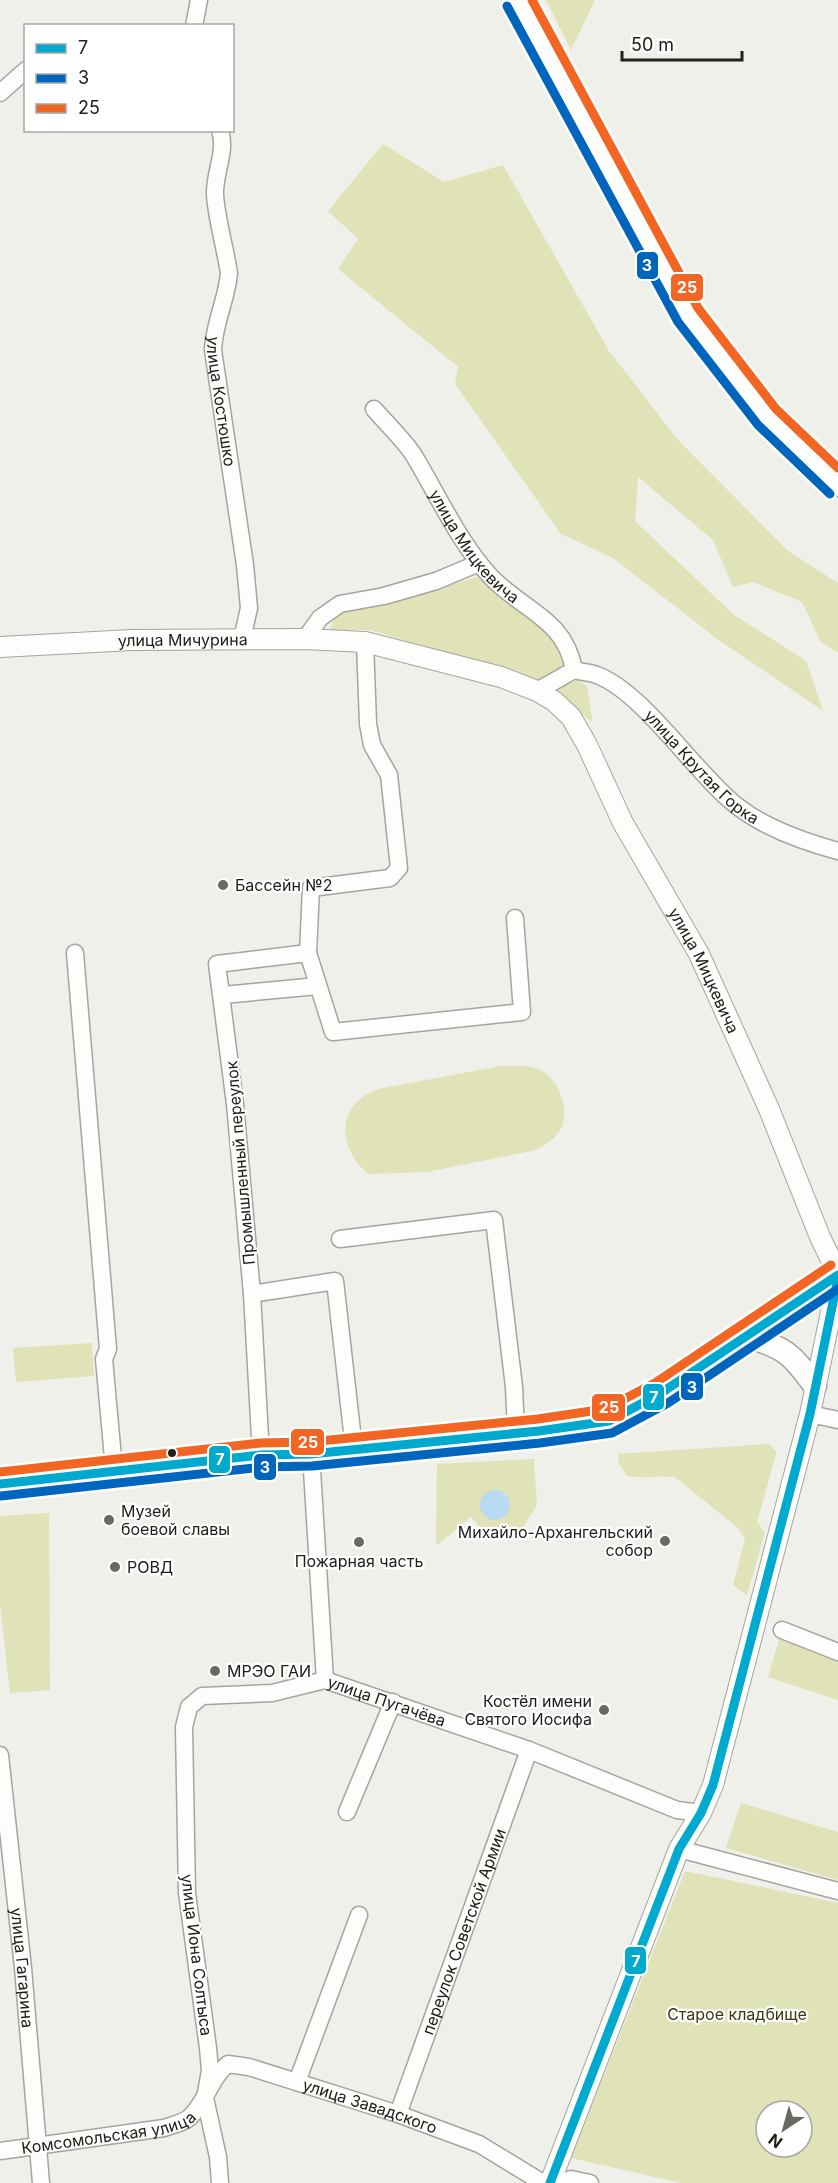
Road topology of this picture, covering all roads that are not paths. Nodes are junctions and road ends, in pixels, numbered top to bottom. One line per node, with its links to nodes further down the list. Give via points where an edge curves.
1 (199, 0): 3 (street)
2 (518, 0): 8 (main road, via 688,315 767,417)
3 (194, 24)
4 (24, 72): 5 (street)
5 (0, 93)
6 (220, 132): 10 (street, улица Костюшко, via 222,152 215,194 229,273 213,350 245,565 249,608)
7 (374, 409): 9 (street, улица Мицкевича, via 411,452)
8 (838, 485)
9 (479, 563): 11 (street, via 436,581 340,604 320,618); 14 (street, улица Мицкевича, via 494,580 558,630)
10 (242, 639): 11 (street, улица Мичурина); 13 (street, улица Мичурина)
11 (305, 639): 12 (street, улица Мичурина)
12 (365, 642): 15 (street, улица Мицкевича, via 501,677); 19 (street, via 368,724 372,745 389,775 399,868 390,879 311,888)
13 (0, 646)
14 (574, 670): 15 (street); 16 (street, улица Крутая Горка, via 596,674 620,687 703,776 739,807 777,829)
15 (537, 691): 23 (street, улица Мицкевича, via 571,717 623,823 699,954)
16 (838, 851)
17 (514, 918): 20 (street, via 522,1012 333,1032)
18 (75, 952): 33 (street, via 108,1349 104,1359)
19 (308, 953): 20 (street); 21 (street, Промышленный переулок, via 217,964)
20 (318, 986): 21 (street)
21 (223, 995): 24 (street, Промышленный переулок)
22 (340, 1239): 29 (street, via 495,1220)
23 (838, 1276): 25 (main road); 26 (street)
24 (252, 1294): 30 (street, via 335,1281); 32 (street, Промышленный переулок)
25 (747, 1336): 26 (main road, via 780,1347 794,1357); 29 (main road, via 661,1393 609,1421)
26 (815, 1386): 27 (street)
27 (810, 1414): 28 (street); 43 (street, via 713,1785)
28 (838, 1420)
29 (516, 1432): 30 (main road)
30 (354, 1449): 31 (main road)
31 (310, 1454): 32 (main road); 37 (street)
32 (261, 1455): 33 (main road)
33 (114, 1470): 34 (main road)
34 (0, 1484)
35 (782, 1630): 36 (street)
36 (838, 1652)
37 (325, 1680): 38 (street, улица Пугачёва, via 273,1693); 39 (street, улица Пугачёва)
38 (202, 1696): 47 (street, улица Иона Солтыса, via 189,1707 184,1727 183,1774 187,1893)
39 (393, 1701): 40 (street, улица Пугачёва); 42 (street)
40 (529, 1750): 43 (street, улица Пугачёва, via 677,1810); 51 (street, переулок Советской Армии)
41 (0, 1755): 52 (street, улица Гагарина)
42 (347, 1812)
43 (700, 1813): 44 (street)
44 (679, 1849): 45 (street); 57 (street)
45 (838, 1891)
46 (359, 1915): 49 (street)
47 (208, 2048): 48 (street); 50 (street, улица Иона Солтыса, via 210,2071)
48 (228, 2064): 49 (street, улица Завадского); 50 (street, via 217,2073)
49 (297, 2082): 51 (street, улица Завадского)
50 (205, 2098): 52 (street, Комсомольская улица, via 189,2119 164,2128); 55 (street, улица Иона Солтыса)
51 (398, 2114): 56 (street, улица Завадского, via 479,2144)
52 (39, 2148): 53 (street, Комсомольская улица); 54 (street, улица Гагарина)
53 (0, 2151)
54 (41, 2183)
55 (220, 2183)
56 (543, 2183)
57 (549, 2183)
58 (559, 2183): 59 (street, via 571,2179)
59 (590, 2183)

